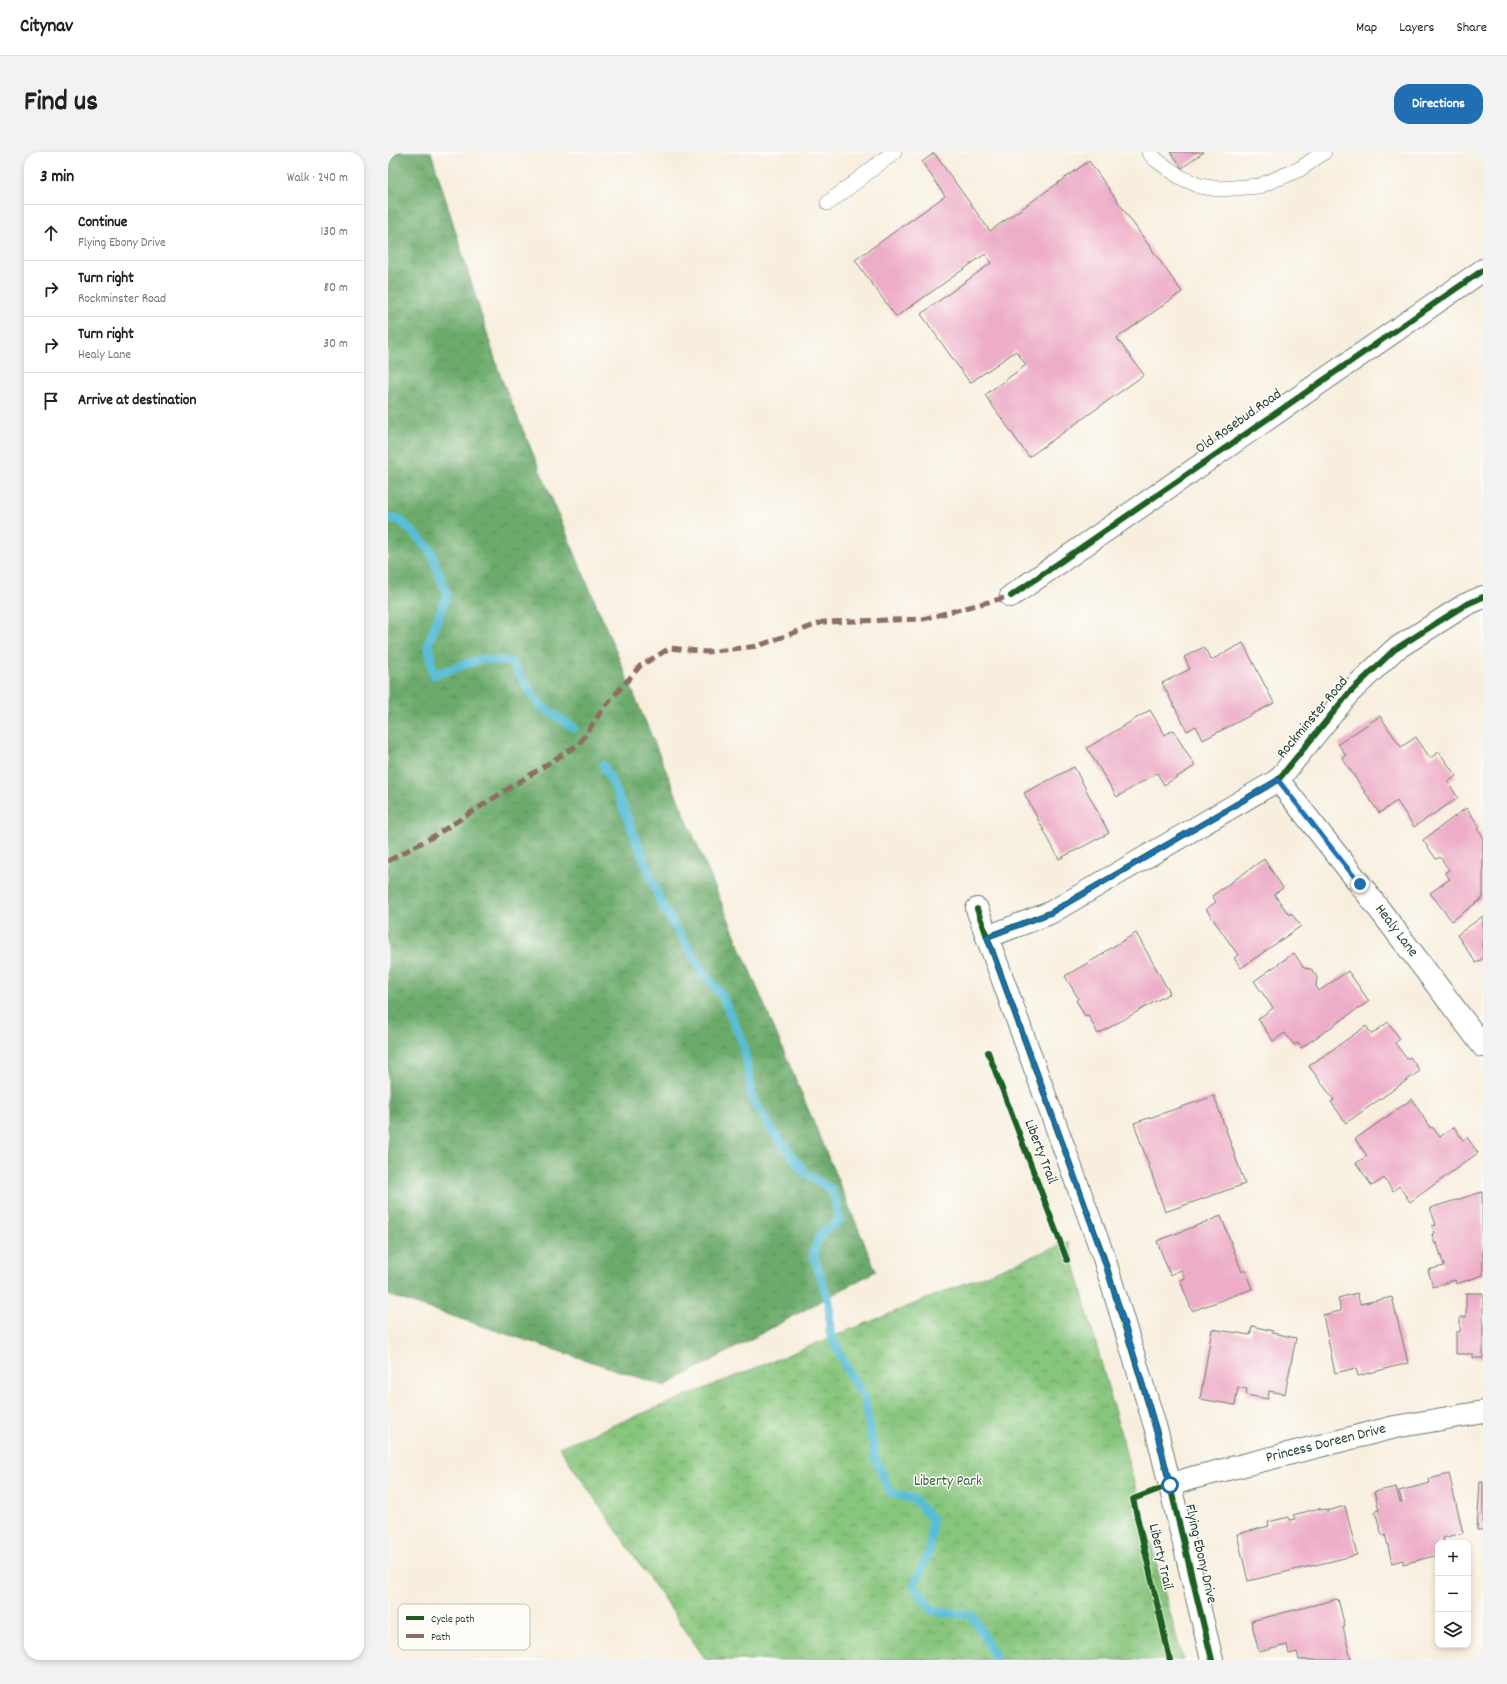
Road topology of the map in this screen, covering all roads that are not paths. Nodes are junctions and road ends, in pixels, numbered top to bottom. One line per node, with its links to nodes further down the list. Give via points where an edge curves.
1 (894, 152): 4 (lane)
2 (1149, 152): 3 (lane, via 1154,159 1180,177 1200,186 1219,189 1259,186 1300,169)
3 (1324, 152)
4 (828, 203)
5 (1483, 270): 6 (street, Old Rosebud Road)
6 (1011, 596)
7 (1483, 597): 8 (street, Rockminster Road, via 1465,605 1394,650 1349,694)
8 (1278, 780): 10 (street, Rockminster Road, via 1050,913); 11 (street, Healy Lane)
9 (977, 909): 10 (street, Flying Ebony Drive)
10 (987, 937): 13 (street, Flying Ebony Drive, via 1104,1258 1158,1436)
11 (1483, 1046)
12 (1483, 1412): 13 (street, Princess Doreen Drive, via 1395,1427)
13 (1170, 1485): 14 (street, Flying Ebony Drive)
14 (1212, 1660)

